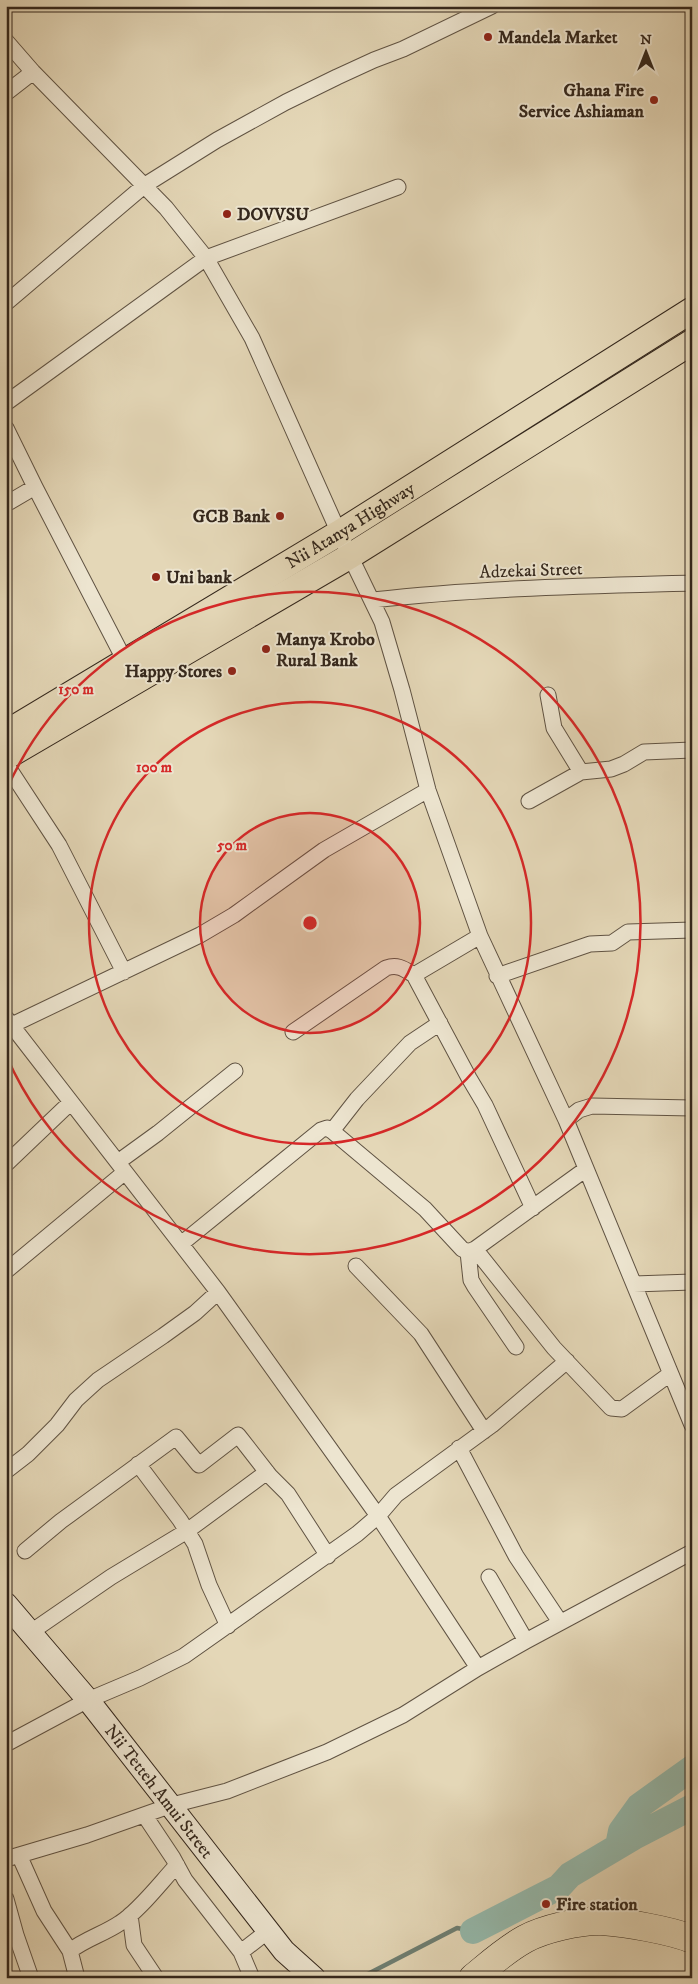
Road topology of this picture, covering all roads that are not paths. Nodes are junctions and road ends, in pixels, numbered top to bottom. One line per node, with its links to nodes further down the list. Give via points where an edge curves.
1 (492, 6): 5 (street, via 286,102)
2 (6, 41): 3 (street)
3 (33, 72): 4 (street); 5 (street)
4 (6, 93)
5 (145, 185): 7 (street); 8 (street)
6 (398, 187): 7 (street)
7 (206, 258): 11 (street); 15 (street, via 263,360)
8 (6, 303)
9 (692, 310): 15 (main road, Nii Atanya Highway)
10 (692, 342): 16 (main road)
11 (6, 403)
12 (6, 428): 13 (street)
13 (35, 487): 14 (street); 19 (street)
14 (6, 504)
15 (339, 533): 16 (street); 19 (main road, Nii Atanya Highway)
16 (350, 556): 18 (street); 23 (main road)
17 (692, 583): 18 (street, Adzekai Street, via 500,589)
18 (372, 600): 26 (street, via 392,654)
19 (125, 660): 21 (main road, Nii Atanya Highway)
20 (548, 695): 25 (street, via 554,728)
21 (6, 732)
22 (692, 750): 25 (street, via 644,752 611,769)
23 (6, 757)
24 (6, 764): 30 (street, via 59,845)
25 (581, 772): 27 (street)
26 (428, 790): 29 (street); 30 (street, via 324,850 234,915)
27 (529, 801)
28 (692, 930): 32 (street, via 628,932 612,943 590,944)
29 (480, 936): 31 (street); 32 (street)
30 (124, 972): 34 (street)
31 (414, 975): 33 (street); 35 (street, via 402,967 386,968)
32 (497, 976): 39 (street)
33 (440, 1023): 40 (street, via 410,1044 357,1099); 44 (street, via 490,1114)
34 (8, 1024): 37 (street)
35 (293, 1032)
36 (235, 1071): 42 (street, via 158,1132)
37 (72, 1102): 41 (street); 42 (street)
38 (692, 1108): 39 (street, via 592,1106 579,1110)
39 (566, 1120): 43 (street)
40 (332, 1131): 45 (street, via 322,1130); 46 (street, via 425,1209 462,1249)
41 (6, 1164)
42 (121, 1167): 45 (street); 48 (street)
43 (586, 1169): 44 (street); 50 (street)
44 (533, 1208): 46 (street)
45 (181, 1244): 51 (street)
46 (472, 1250): 52 (street, via 471,1280); 53 (street)
47 (356, 1266): 56 (street, via 421,1334)
48 (6, 1271)
49 (692, 1282): 50 (street)
50 (634, 1284): 54 (street)
51 (218, 1292): 59 (street, via 195,1313 98,1380 76,1400 57,1426); 61 (street)
52 (516, 1347)
53 (566, 1361): 54 (street, via 610,1408 622,1409); 56 (street)
54 (670, 1374): 55 (street)
55 (692, 1424)
56 (484, 1431): 57 (street)
57 (458, 1448): 61 (street, via 396,1495); 68 (street, via 516,1556)
58 (138, 1464): 60 (street, via 176,1437 199,1465 238,1436); 62 (street); 63 (street)
59 (6, 1471)
60 (267, 1472): 62 (street); 65 (street, via 288,1494)
61 (378, 1516): 65 (street); 72 (street)
62 (187, 1531): 69 (street); 70 (street, via 111,1577)
63 (25, 1551)
64 (692, 1552): 68 (street)
65 (328, 1556): 69 (street)
66 (489, 1577): 71 (street)
67 (8, 1611): 70 (main road, Nii Tetteh Amui Street)
68 (560, 1622): 71 (street)
69 (228, 1626): 73 (street, via 163,1668)
70 (31, 1632): 73 (main road, Nii Tetteh Amui Street)
71 (526, 1641): 72 (street)
72 (478, 1668): 75 (street, via 403,1715 327,1752 227,1791)
73 (88, 1700): 74 (street); 75 (main road, Nii Tetteh Amui Street)
74 (6, 1744)
75 (172, 1805): 76 (street); 81 (main road, Nii Tetteh Amui Street)
76 (145, 1816): 77 (street, via 43,1849); 78 (street)
77 (11, 1854): 83 (street)
78 (177, 1865): 80 (street); 85 (street, via 191,1889)
79 (6, 1899): 86 (street)
80 (130, 1915): 83 (street); 88 (street, via 134,1945)
81 (268, 1931): 84 (main road, Nii Tetteh Amui Street); 85 (street)
82 (687, 1932): 92 (highway, via 601,1921 570,1925 526,1938)
83 (70, 1951): 87 (street)
84 (284, 1951): 90 (main road); 91 (main road, Nii Tetteh Amui Street)
85 (241, 1952): 89 (street)
86 (31, 1978)
87 (77, 1978)
88 (156, 1978)
89 (252, 1978)
90 (297, 1978)
91 (314, 1978)
92 (472, 1978)

